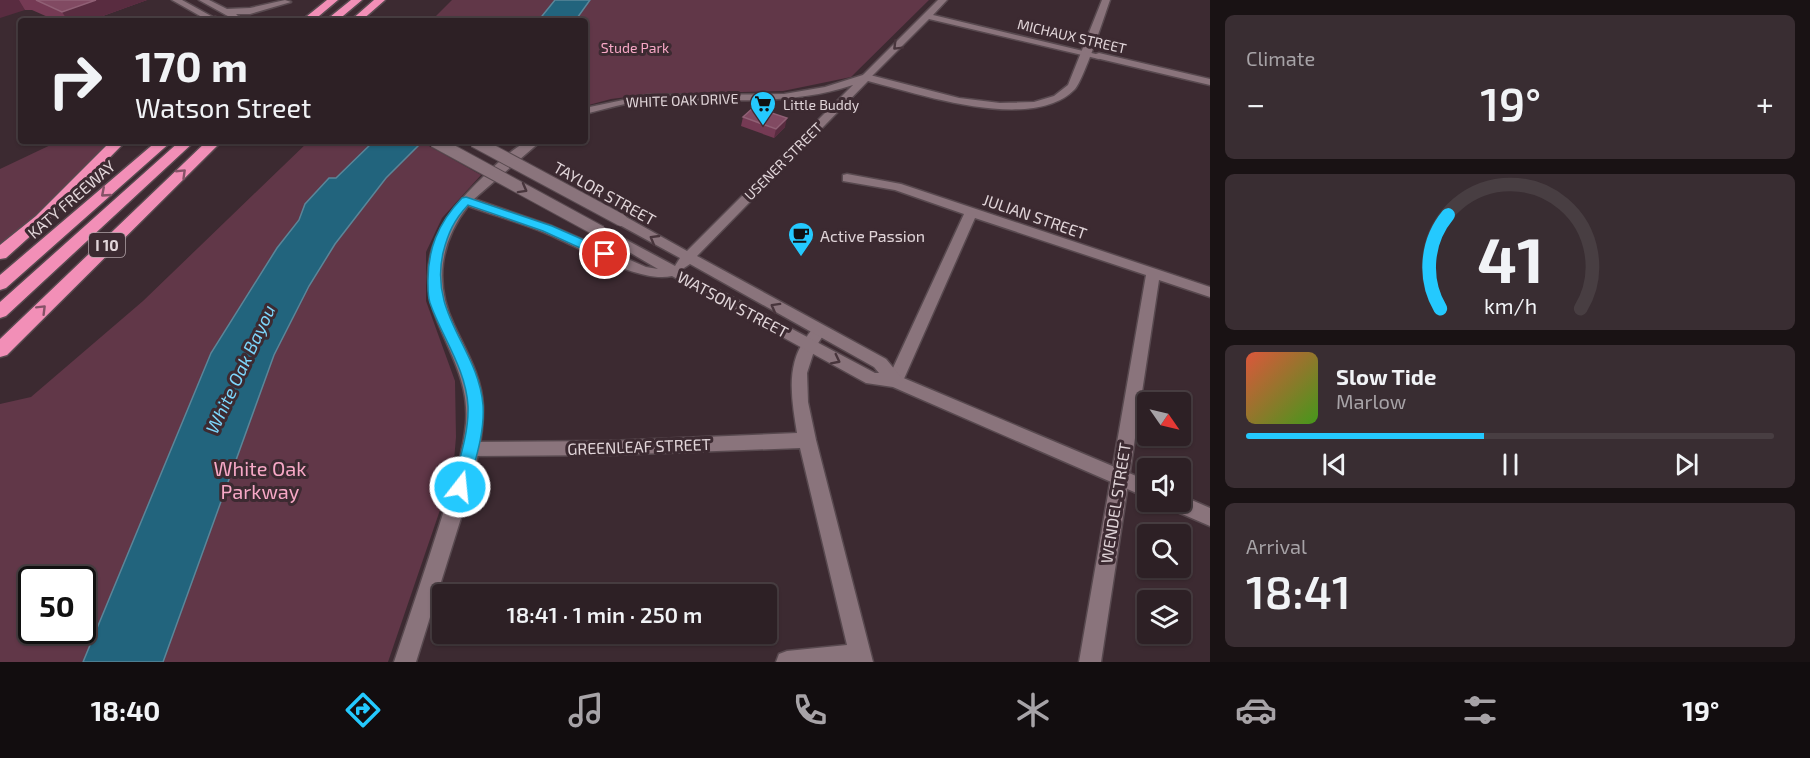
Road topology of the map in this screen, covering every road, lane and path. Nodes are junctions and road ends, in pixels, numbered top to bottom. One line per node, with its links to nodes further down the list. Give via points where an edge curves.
1 (176, 0): 11 (street)
2 (203, 0): 9 (street)
3 (333, 0): 14 (highway)
4 (357, 0): 15 (highway)
5 (380, 0): 16 (highway)
6 (943, 0): 10 (street, USENER STREET)
7 (1106, 0): 17 (street)
8 (288, 1): 9 (street, via 250,11); 13 (street)
9 (227, 12): 12 (street)
10 (927, 16): 17 (street, MICHAUX STREET); 18 (street, USENER STREET, one-way to 18)
11 (209, 18)
12 (238, 18)
13 (266, 18)
14 (310, 18)
15 (334, 18)
16 (359, 18)
17 (1086, 53): 18 (street, via 1072,86 1058,98 1035,105 959,101); 19 (street, MICHAUX STREET)
18 (866, 77): 20 (street, WHITE OAK DRIVE); 21 (street, USENER STREET)
19 (1210, 82)
20 (827, 90): 21 (street); 22 (street, WHITE OAK DRIVE, via 784,97 648,99)
21 (848, 98): 34 (street, USENER STREET)
22 (588, 110)
23 (116, 144): 33 (highway)
24 (162, 144): 37 (highway, KATY FREEWAY / I 10, one-way to 37)
25 (185, 144): 39 (highway)
26 (212, 144): 41 (highway, I 10, one-way to 26)
27 (440, 144): 35 (street, one-way to 35, bridge)
28 (480, 144): 34 (street, TAYLOR STREET, one-way to 28, bridge)
29 (531, 144): 31 (street, via 483,182)
30 (848, 178): 32 (street, JULIAN STREET, via 897,187)
31 (466, 201): 35 (street, WATSON STREET, via 548,229 643,271); 44 (street, via 442,234 434,267 435,300 468,372 475,406)
32 (972, 212): 36 (street, JULIAN STREET); 42 (street)
33 (0, 254)
34 (687, 258): 35 (street, USENER STREET); 40 (street, WATSON STREET, one-way to 34)
35 (674, 271): 40 (street, WATSON STREET)
36 (1153, 273): 38 (street, JULIAN STREET); 45 (street, WENDEL STREET)
37 (0, 284)
38 (1210, 292)
39 (0, 312)
40 (814, 338): 42 (street, WATSON STREET, via 872,379); 43 (street, via 799,373)
41 (0, 350)
42 (895, 381): 45 (street, WATSON STREET)
43 (807, 440): 44 (street, GREENLEAF STREET, via 609,448); 49 (street)
44 (471, 448): 50 (street)
45 (1120, 478): 46 (street, WATSON STREET); 52 (street, WENDEL STREET)
46 (1137, 485)
47 (1191, 509): 48 (street)
48 (1210, 517)
49 (861, 659): 51 (street)
50 (405, 662)
51 (787, 662)
52 (1090, 662)

